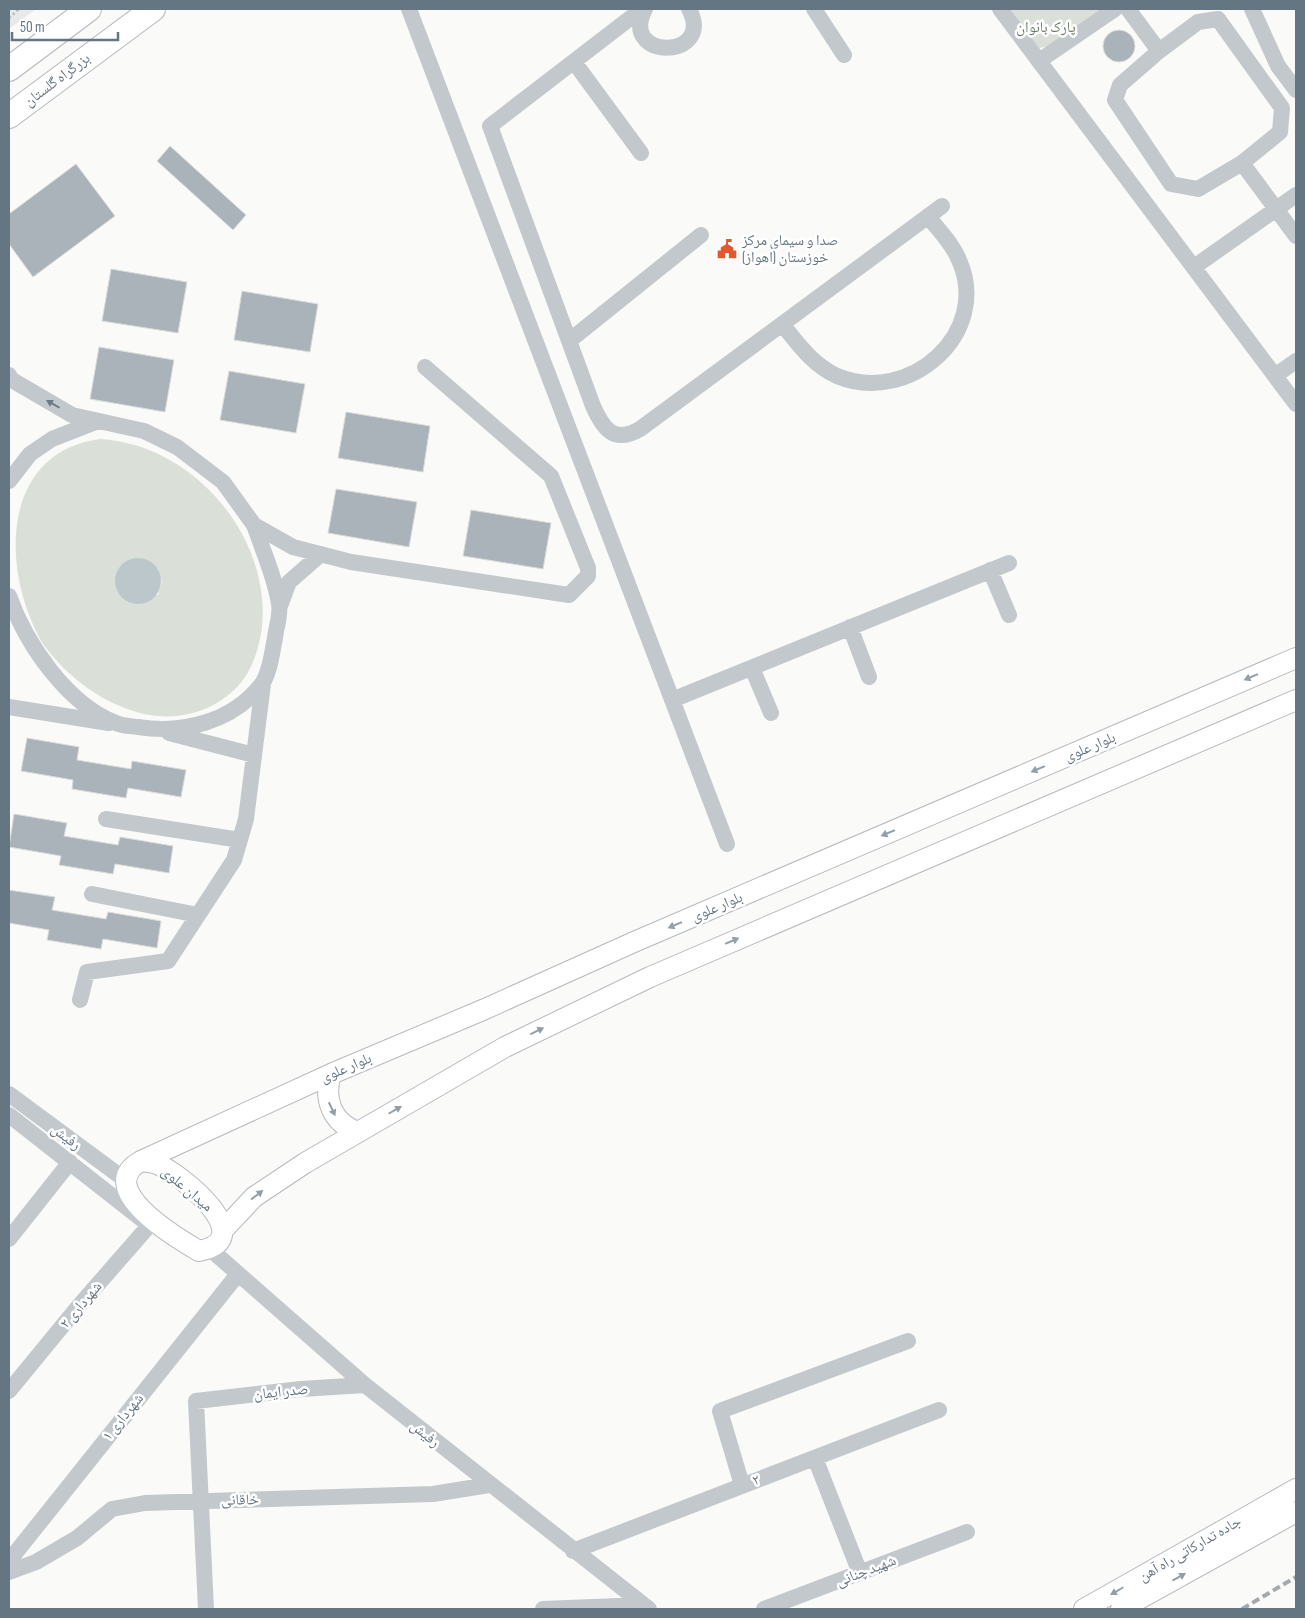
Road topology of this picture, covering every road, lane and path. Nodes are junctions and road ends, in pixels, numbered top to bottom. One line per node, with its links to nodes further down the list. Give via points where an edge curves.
1 (19, 9): 13 (path)
2 (89, 9): 18 (highway)
3 (153, 9): 20 (highway, بزرگراه گلستان)
4 (409, 9): 53 (street)
5 (644, 9): 6 (street, via 640,25 642,34 647,41 663,49 686,41 693,26); 12 (street)
6 (689, 9)
7 (814, 9): 15 (street)
8 (1000, 9): 16 (street)
9 (1115, 9): 16 (street)
10 (1128, 9): 14 (street)
11 (1252, 9): 19 (street, via 1278,66)
12 (625, 14): 17 (street)
13 (9, 18)
14 (1159, 51): 22 (street, via 1120,85 1115,100 1172,184 1198,189); 22 (street, via 1198,22 1218,19 1282,108 1280,132)
15 (844, 55)
16 (1039, 61): 29 (street)
17 (574, 62): 21 (street); 31 (street, via 490,126)
18 (9, 68)
19 (1296, 90)
20 (9, 116)
21 (641, 153)
22 (1242, 163): 25 (street)
23 (1296, 195): 25 (street)
24 (942, 206): 26 (street)
25 (1276, 209): 28 (street); 29 (street)
26 (928, 216): 30 (street); 30 (street, via 959,259 965,287 964,308 957,329 942,353 931,363 893,381 871,383 850,380 812,360)
27 (701, 235): 31 (street)
28 (1296, 236)
29 (1194, 267): 35 (street)
30 (782, 324): 31 (street, via 640,429 620,436 600,423)
31 (569, 341)
32 (1296, 362): 35 (street)
33 (425, 367): 42 (street, via 551,476 588,568 588,576 569,595 360,564)
34 (9, 375): 37 (street, one-way to 34, via 72,416 12,380)
35 (1276, 375): 36 (street)
36 (1296, 404)
37 (98, 421): 40 (street, via 52,439 30,454); 41 (street, via 144,431 177,447 223,482)
38 (9, 464): 39 (street)
39 (9, 477)
40 (9, 481)
41 (254, 525): 42 (street, via 293,547); 46 (street)
42 (321, 554): 46 (street, via 289,582)
43 (1009, 563): 44 (street)
44 (990, 570): 47 (street); 48 (street)
45 (9, 596): 57 (street, via 18,622 42,662 85,704)
46 (280, 606): 52 (street)
47 (1009, 615)
48 (850, 628): 50 (street); 51 (street)
49 (1296, 658): 66 (main road, بلوار علوی, one-way to 66)
50 (752, 668): 53 (street); 56 (street)
51 (869, 677)
52 (263, 684): 58 (street, via 240,707 200,725); 59 (street)
53 (672, 700): 62 (street)
54 (1296, 700): 69 (main road, one-way to 54, via 505,1047 650,977)
55 (9, 707): 57 (street)
56 (771, 713)
57 (116, 724): 58 (street)
58 (162, 731): 59 (street)
59 (254, 755): 61 (street, via 246,819)
60 (106, 819): 61 (street)
61 (240, 840): 64 (street, via 234,860)
62 (727, 844)
63 (92, 894): 64 (street)
64 (198, 915): 65 (street, via 168,961 87,972)
65 (80, 1000)
66 (331, 1074): 69 (main road, one-way to 69, via 327,1086 331,1110 338,1121); 70 (main road, بلوار علوی)
67 (9, 1094): 72 (street, رفیش)
68 (9, 1115): 71 (street)
69 (358, 1132): 74 (main road, one-way to 69, via 254,1197)
70 (141, 1161): 72 (main road, میدان علوی, via 131,1167); 74 (main road, میدان علوی, via 157,1164 181,1180 213,1208)
71 (70, 1162): 73 (street); 75 (street)
72 (124, 1179): 73 (main road, via 126,1191)
73 (152, 1223): 76 (main road, via 199,1251); 80 (street, شهرداری ۲)
74 (223, 1230): 76 (main road, via 220,1240)
75 (9, 1239)
76 (210, 1249): 77 (street, رفیش)
77 (238, 1274): 79 (street, رفیش); 90 (street, شهرداری ۱)
78 (908, 1341): 84 (street, via 720,1411)
79 (365, 1385): 83 (street, رفیش); 86 (street, صدر ایمان, via 196,1401)
80 (9, 1391)
81 (939, 1410): 82 (street, ۲)
82 (815, 1458): 84 (street, ۲); 92 (street)
83 (490, 1485): 86 (street, خاقانی, via 432,1494); 89 (street, رفیش)
84 (742, 1485): 89 (street, ۲)
85 (1296, 1489): 97 (main road, جاده تدارکاتی راه آهن, one-way to 97)
86 (201, 1500): 91 (street, خاقانی, via 145,1503 112,1509 77,1538 36,1562); 94 (street)
87 (1296, 1512): 98 (main road, جاده تدارکاتی راه آهن, one-way to 87)
88 (967, 1532): 92 (street, شهید چنانی)
89 (573, 1551): 93 (street, رفیش)
90 (9, 1561)
91 (9, 1572)
92 (860, 1573): 96 (street, شهید چنانی)
93 (646, 1607): 95 (street)
94 (206, 1609)
95 (543, 1609)
96 (764, 1609)
97 (1084, 1609)
98 (1121, 1609)

